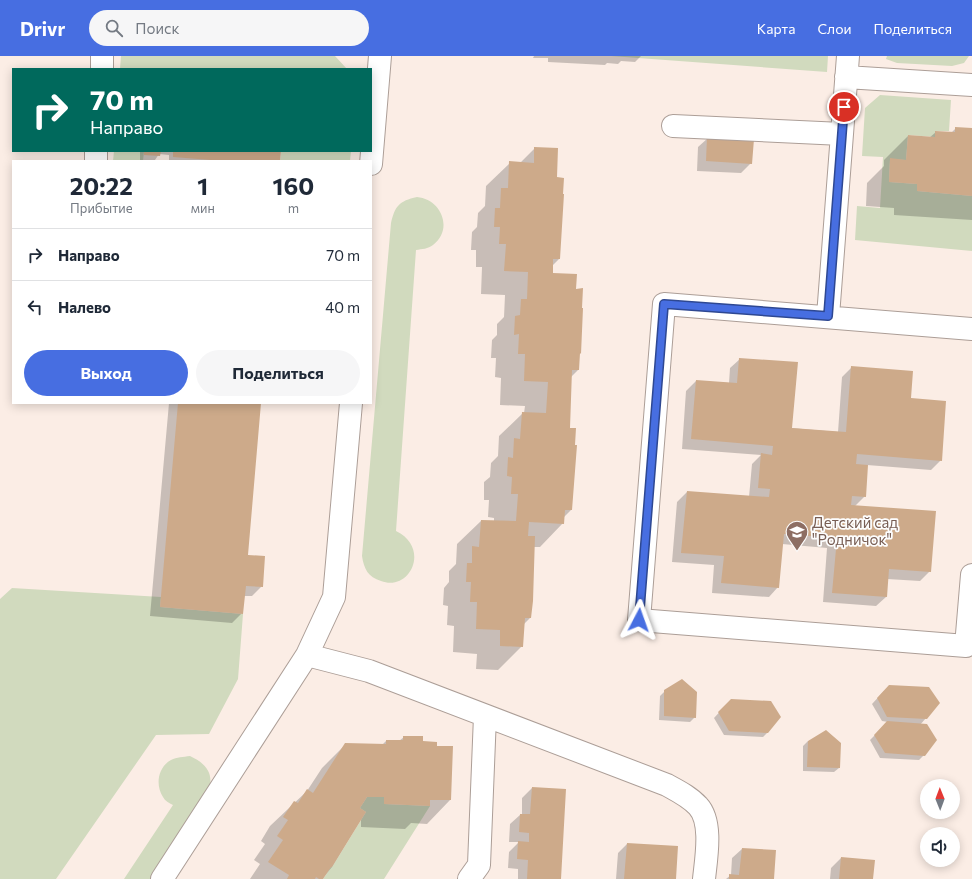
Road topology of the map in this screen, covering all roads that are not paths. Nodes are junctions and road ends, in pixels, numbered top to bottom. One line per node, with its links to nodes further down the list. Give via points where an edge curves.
1 (102, 56): 4 (street)
2 (380, 56): 8 (street)
3 (847, 66): 5 (street); 7 (street)
4 (102, 68)
5 (972, 85)
6 (673, 126): 7 (street)
7 (842, 134): 9 (street)
8 (372, 152)
9 (828, 316): 10 (street); 12 (street, via 664,304 639,620 966,646)
10 (972, 329)
11 (350, 404): 13 (street, via 334,597)
12 (972, 575)
13 (307, 654): 14 (street, via 369,671); 15 (street)
14 (485, 716): 16 (street, via 479,865); 17 (street, via 667,786 688,797 699,807 705,819 707,838)
15 (162, 879)
16 (469, 879)
17 (704, 879)

